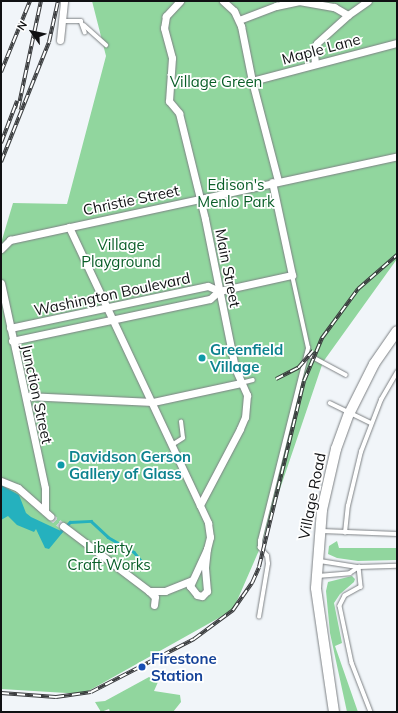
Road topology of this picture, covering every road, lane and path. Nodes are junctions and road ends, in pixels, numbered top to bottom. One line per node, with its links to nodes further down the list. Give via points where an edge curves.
1 (64, 1): 7 (street)
2 (180, 1): 17 (street, Main Street, via 166,16 164,28 172,58 169,101 179,113)
3 (223, 1): 6 (street)
4 (368, 1): 5 (street)
5 (348, 15): 6 (street, via 334,7 299,1 276,6); 13 (street, via 317,43 314,52)
6 (239, 20): 14 (street)
7 (61, 21): 8 (lane, via 76,19); 10 (street)
8 (84, 25): 9 (lane); 12 (lane)
9 (85, 32)
10 (60, 40)
11 (397, 43): 13 (street, Maple Lane)
12 (106, 45)
13 (315, 64): 14 (street, Maple Lane)
14 (252, 81): 16 (street)
15 (397, 156): 16 (street, Christie Street)
16 (275, 181): 17 (street, Christie Street); 20 (street)
17 (200, 198): 18 (street, Christie Street); 22 (street, Main Street)
18 (69, 227): 19 (street, Christie Street, via 10,240); 23 (street)
19 (1, 249)
20 (292, 275): 22 (street, Washington Boulevard); 28 (lane, via 307,339)
21 (1, 283): 25 (street, Junction Street)
22 (219, 291): 23 (street, Washington Boulevard, via 208,286); 24 (street, Washington Boulevard, via 210,299); 32 (street, Main Street, via 235,368)
23 (108, 307): 24 (street); 25 (street, Washington Boulevard)
24 (113, 318): 27 (street, Washington Boulevard); 34 (street)
25 (10, 328): 27 (street, Junction Street)
26 (397, 331): 36 (street, Village Road, via 374,364)
27 (12, 341): 33 (street, Junction Street)
28 (307, 354): 30 (lane); 54 (lane, via 260,541 260,548 267,556 268,564)
29 (397, 372): 38 (lane)
30 (346, 375)
31 (253, 380): 32 (lane)
32 (241, 382): 34 (street, via 176,400); 41 (street, Main Street, via 247,395 245,417)
33 (26, 396): 34 (street); 40 (street, Junction Street, via 48,514 18,488)
34 (153, 402): 39 (street)
35 (330, 403): 36 (lane)
36 (349, 414): 38 (lane); 43 (street, Village Road, via 330,471)
37 (181, 422): 39 (lane, via 183,438)
38 (372, 423): 44 (lane, via 354,478)
39 (172, 445): 41 (street)
40 (1, 480)
41 (200, 505): 46 (street, via 208,523 210,537)
42 (65, 527): 52 (street)
43 (319, 531): 44 (lane); 47 (street, Village Road)
44 (345, 533): 45 (lane)
45 (397, 534)
46 (207, 549): 51 (street); 51 (street, via 205,567 208,584 202,596 193,592 190,586)
47 (317, 560): 49 (lane); 50 (street, Village Road)
48 (397, 566): 49 (lane)
49 (359, 567): 50 (lane, via 350,573); 56 (lane, via 361,587 345,596 340,606 352,663)
50 (316, 576): 55 (street, Village Road, via 320,629)
51 (192, 580): 52 (street, via 165,591)
52 (148, 591): 53 (street, via 155,598)
53 (154, 605)
54 (259, 617)
55 (336, 710)
56 (371, 712)

